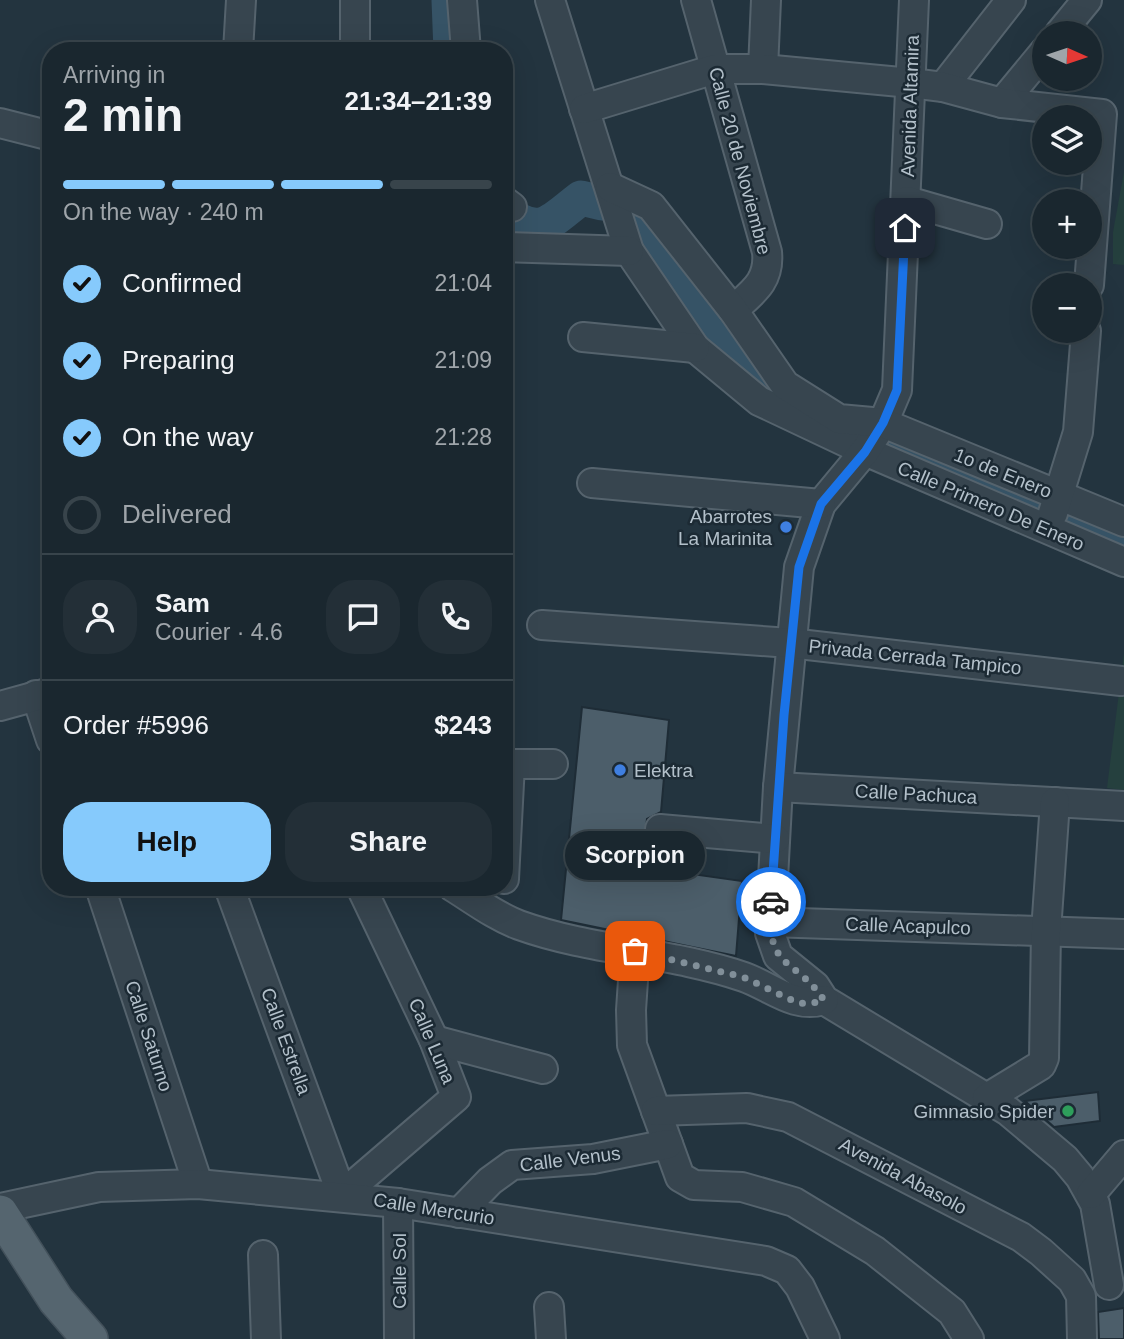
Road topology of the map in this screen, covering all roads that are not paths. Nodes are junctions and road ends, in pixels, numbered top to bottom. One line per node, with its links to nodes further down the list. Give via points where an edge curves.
1 (241, 0): 11 (street)
2 (355, 0): 12 (street)
3 (462, 0): 13 (street)
4 (551, 0): 20 (street, Calle Primero De Enero)
5 (696, 0): 15 (street, Calle 20 de Noviembre)
6 (766, 0): 16 (street)
7 (914, 0): 17 (street, Avenida Altamira)
8 (1011, 0): 18 (street)
9 (1087, 0): 10 (street)
10 (1070, 21)
11 (239, 42)
12 (355, 42)
13 (465, 42)
14 (1032, 67): 19 (street)
15 (715, 69): 16 (street); 20 (street); 29 (street, Calle 20 de Noviembre, via 769,268 762,282)
16 (763, 69): 17 (street)
17 (911, 83): 18 (street); 24 (street, Avenida Altamira)
18 (943, 87): 19 (street)
19 (1002, 103): 28 (street, via 1102,114)
20 (584, 109): 23 (street, Calle Primero De Enero)
21 (0, 123): 22 (street)
22 (42, 134)
23 (610, 187): 27 (street, Calle Primero De Enero); 29 (street, via 651,206)
24 (907, 201): 25 (street); 33 (street, Avenida Altamira, via 897,390)
25 (987, 224)
26 (513, 247): 27 (street)
27 (629, 251): 32 (street, Calle Primero De Enero)
28 (1090, 273)
29 (733, 310): 33 (street, via 785,385 839,419)
30 (583, 337): 32 (street)
31 (1085, 343): 37 (street, via 1078,432)
32 (695, 348): 34 (street, Calle Primero De Enero, via 759,401)
33 (883, 423): 34 (street, Avenida Altamira); 37 (street, 1o de Enero)
34 (865, 452): 36 (street, Avenida Altamira); 37 (street, Calle Primero De Enero)
35 (592, 483): 36 (street)
36 (821, 504): 41 (street, Avenida Altamira, via 799,567)
37 (1052, 513): 38 (street, 1o de Enero); 39 (street, Calle Primero De Enero)
38 (1124, 522)
39 (1124, 562)
40 (542, 625): 41 (street, Privada Cerrada Tampico)
41 (790, 643): 42 (street, Privada Cerrada Tampico); 47 (street, Avenida Altamira)
42 (1121, 681)
43 (42, 694): 44 (street)
44 (0, 706)
45 (513, 764): 46 (street)
46 (553, 764)
47 (778, 787): 48 (street, Calle Pachuca); 51 (street, Avenida Altamira)
48 (1055, 802): 49 (street, Calle Pachuca); 59 (street)
49 (1124, 806)
50 (660, 830): 51 (street)
51 (775, 839): 58 (street, Avenida Altamira)
52 (103, 896): 69 (street, Calle Saturno)
53 (232, 896): 71 (street, Calle Estrella)
54 (366, 896): 63 (street, Calle Luna)
55 (468, 896): 57 (street)
56 (503, 896): 57 (street)
57 (502, 917): 61 (street, via 535,930)
58 (769, 922): 59 (street, Calle Acapulco); 62 (street, Avenida Altamira, via 778,956 815,986)
59 (1046, 931): 60 (street, Calle Acapulco); 65 (street, via 1044,1058 1041,1065)
60 (1124, 934)
61 (635, 951): 62 (street, via 743,977 798,1003); 66 (street, via 632,1045)
62 (824, 1000): 65 (street)
63 (434, 1040): 64 (street); 71 (street, Calle Luna, via 456,1097)
64 (543, 1069)
65 (987, 1098): 70 (street, via 1065,1158)
66 (656, 1111): 67 (street); 78 (street, Avenida Abasolo, via 747,1108 799,1121 1021,1237 1062,1270)
67 (668, 1144): 75 (street, Calle Venus, via 593,1159 512,1165); 85 (street, via 685,1182 742,1186 794,1202 875,1251 952,1312)
68 (1124, 1155): 70 (street)
69 (198, 1184): 71 (street, Calle Mercurio); 73 (street, Calle Mercurio, via 99,1187)
70 (1091, 1194): 77 (street)
71 (342, 1195): 72 (street, Calle Mercurio)
72 (398, 1203): 75 (street, Calle Mercurio); 82 (street, Calle Sol)
73 (0, 1208)
74 (0, 1213): 80 (main road, via 56,1300)
75 (459, 1213): 84 (street, Calle Mercurio, via 766,1261 787,1270 800,1287)
76 (263, 1255): 81 (street)
77 (1117, 1289): 78 (street)
78 (1081, 1296): 86 (street)
79 (549, 1307): 83 (street)
80 (90, 1339)
81 (266, 1339)
82 (399, 1339)
83 (551, 1339)
84 (825, 1339)
85 (969, 1339)
86 (1082, 1339)

